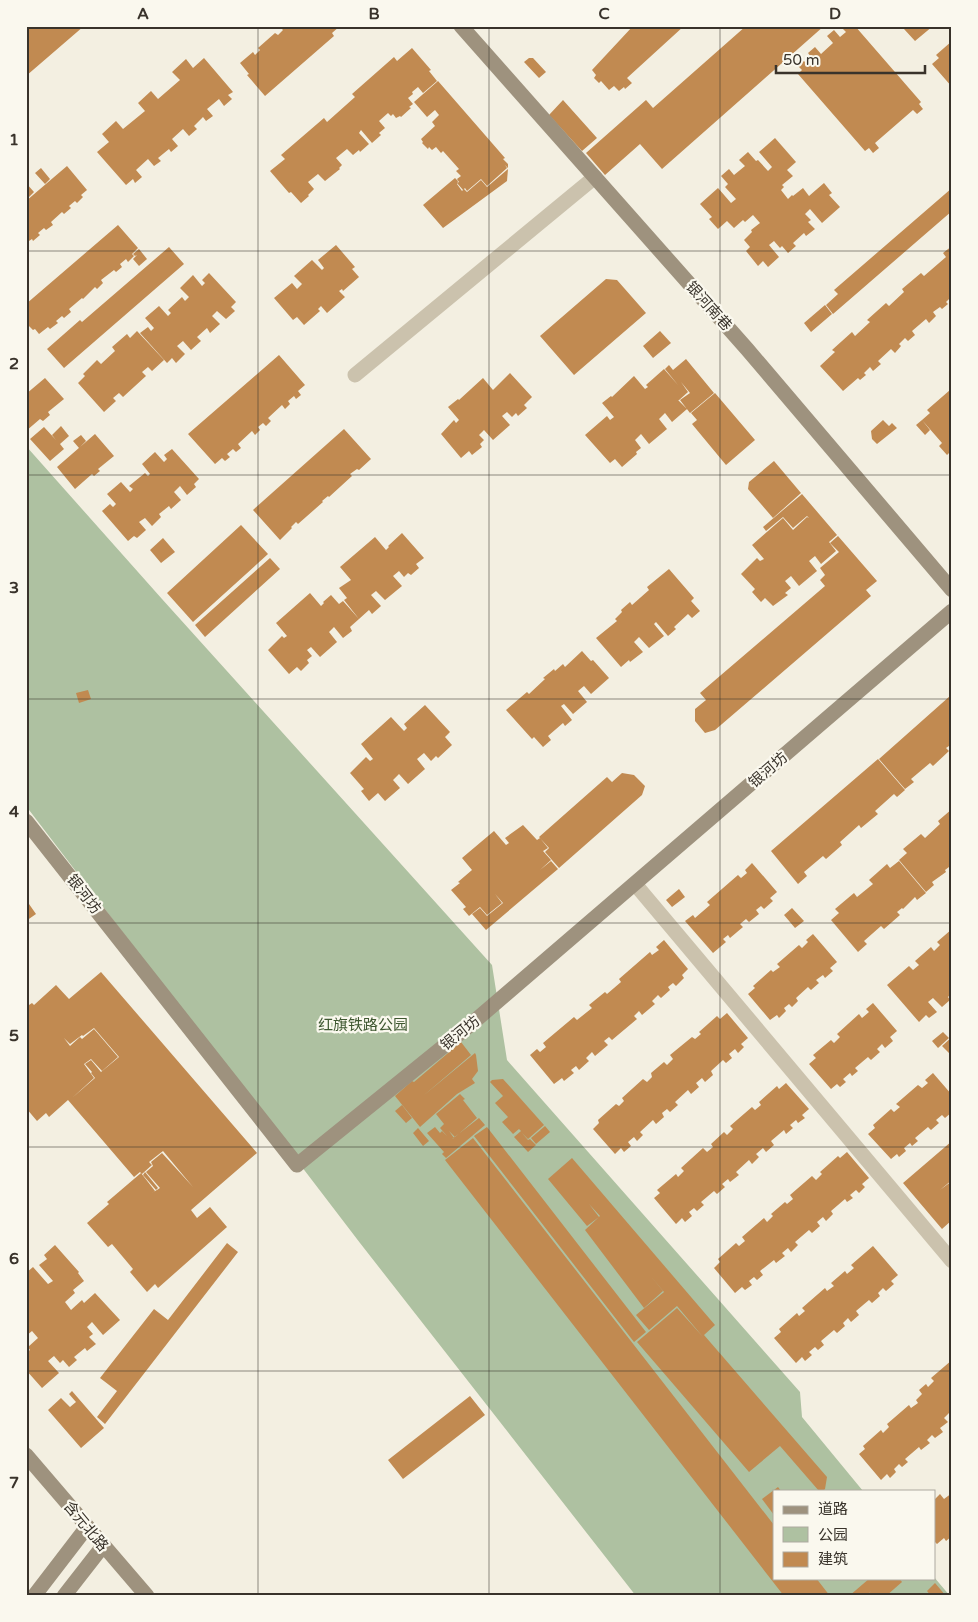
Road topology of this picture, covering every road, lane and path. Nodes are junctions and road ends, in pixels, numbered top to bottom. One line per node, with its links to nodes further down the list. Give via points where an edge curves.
1 (461, 26): 2 (street, 银河南巷)
2 (595, 177): 3 (street); 4 (street, 银河南巷)
3 (355, 375)
4 (952, 590)
5 (952, 611): 7 (street, 银河坊)
6 (26, 821): 7 (street, 银河坊, via 297,1165 470,1025)
7 (635, 884): 8 (street)
8 (952, 1261)
9 (26, 1456): 10 (street, 含元北路)
10 (87, 1527): 11 (street, 含元北路); 12 (street)
11 (103, 1546): 13 (street); 14 (street, 含元北路)
12 (34, 1596)
13 (64, 1596)
14 (147, 1596)

